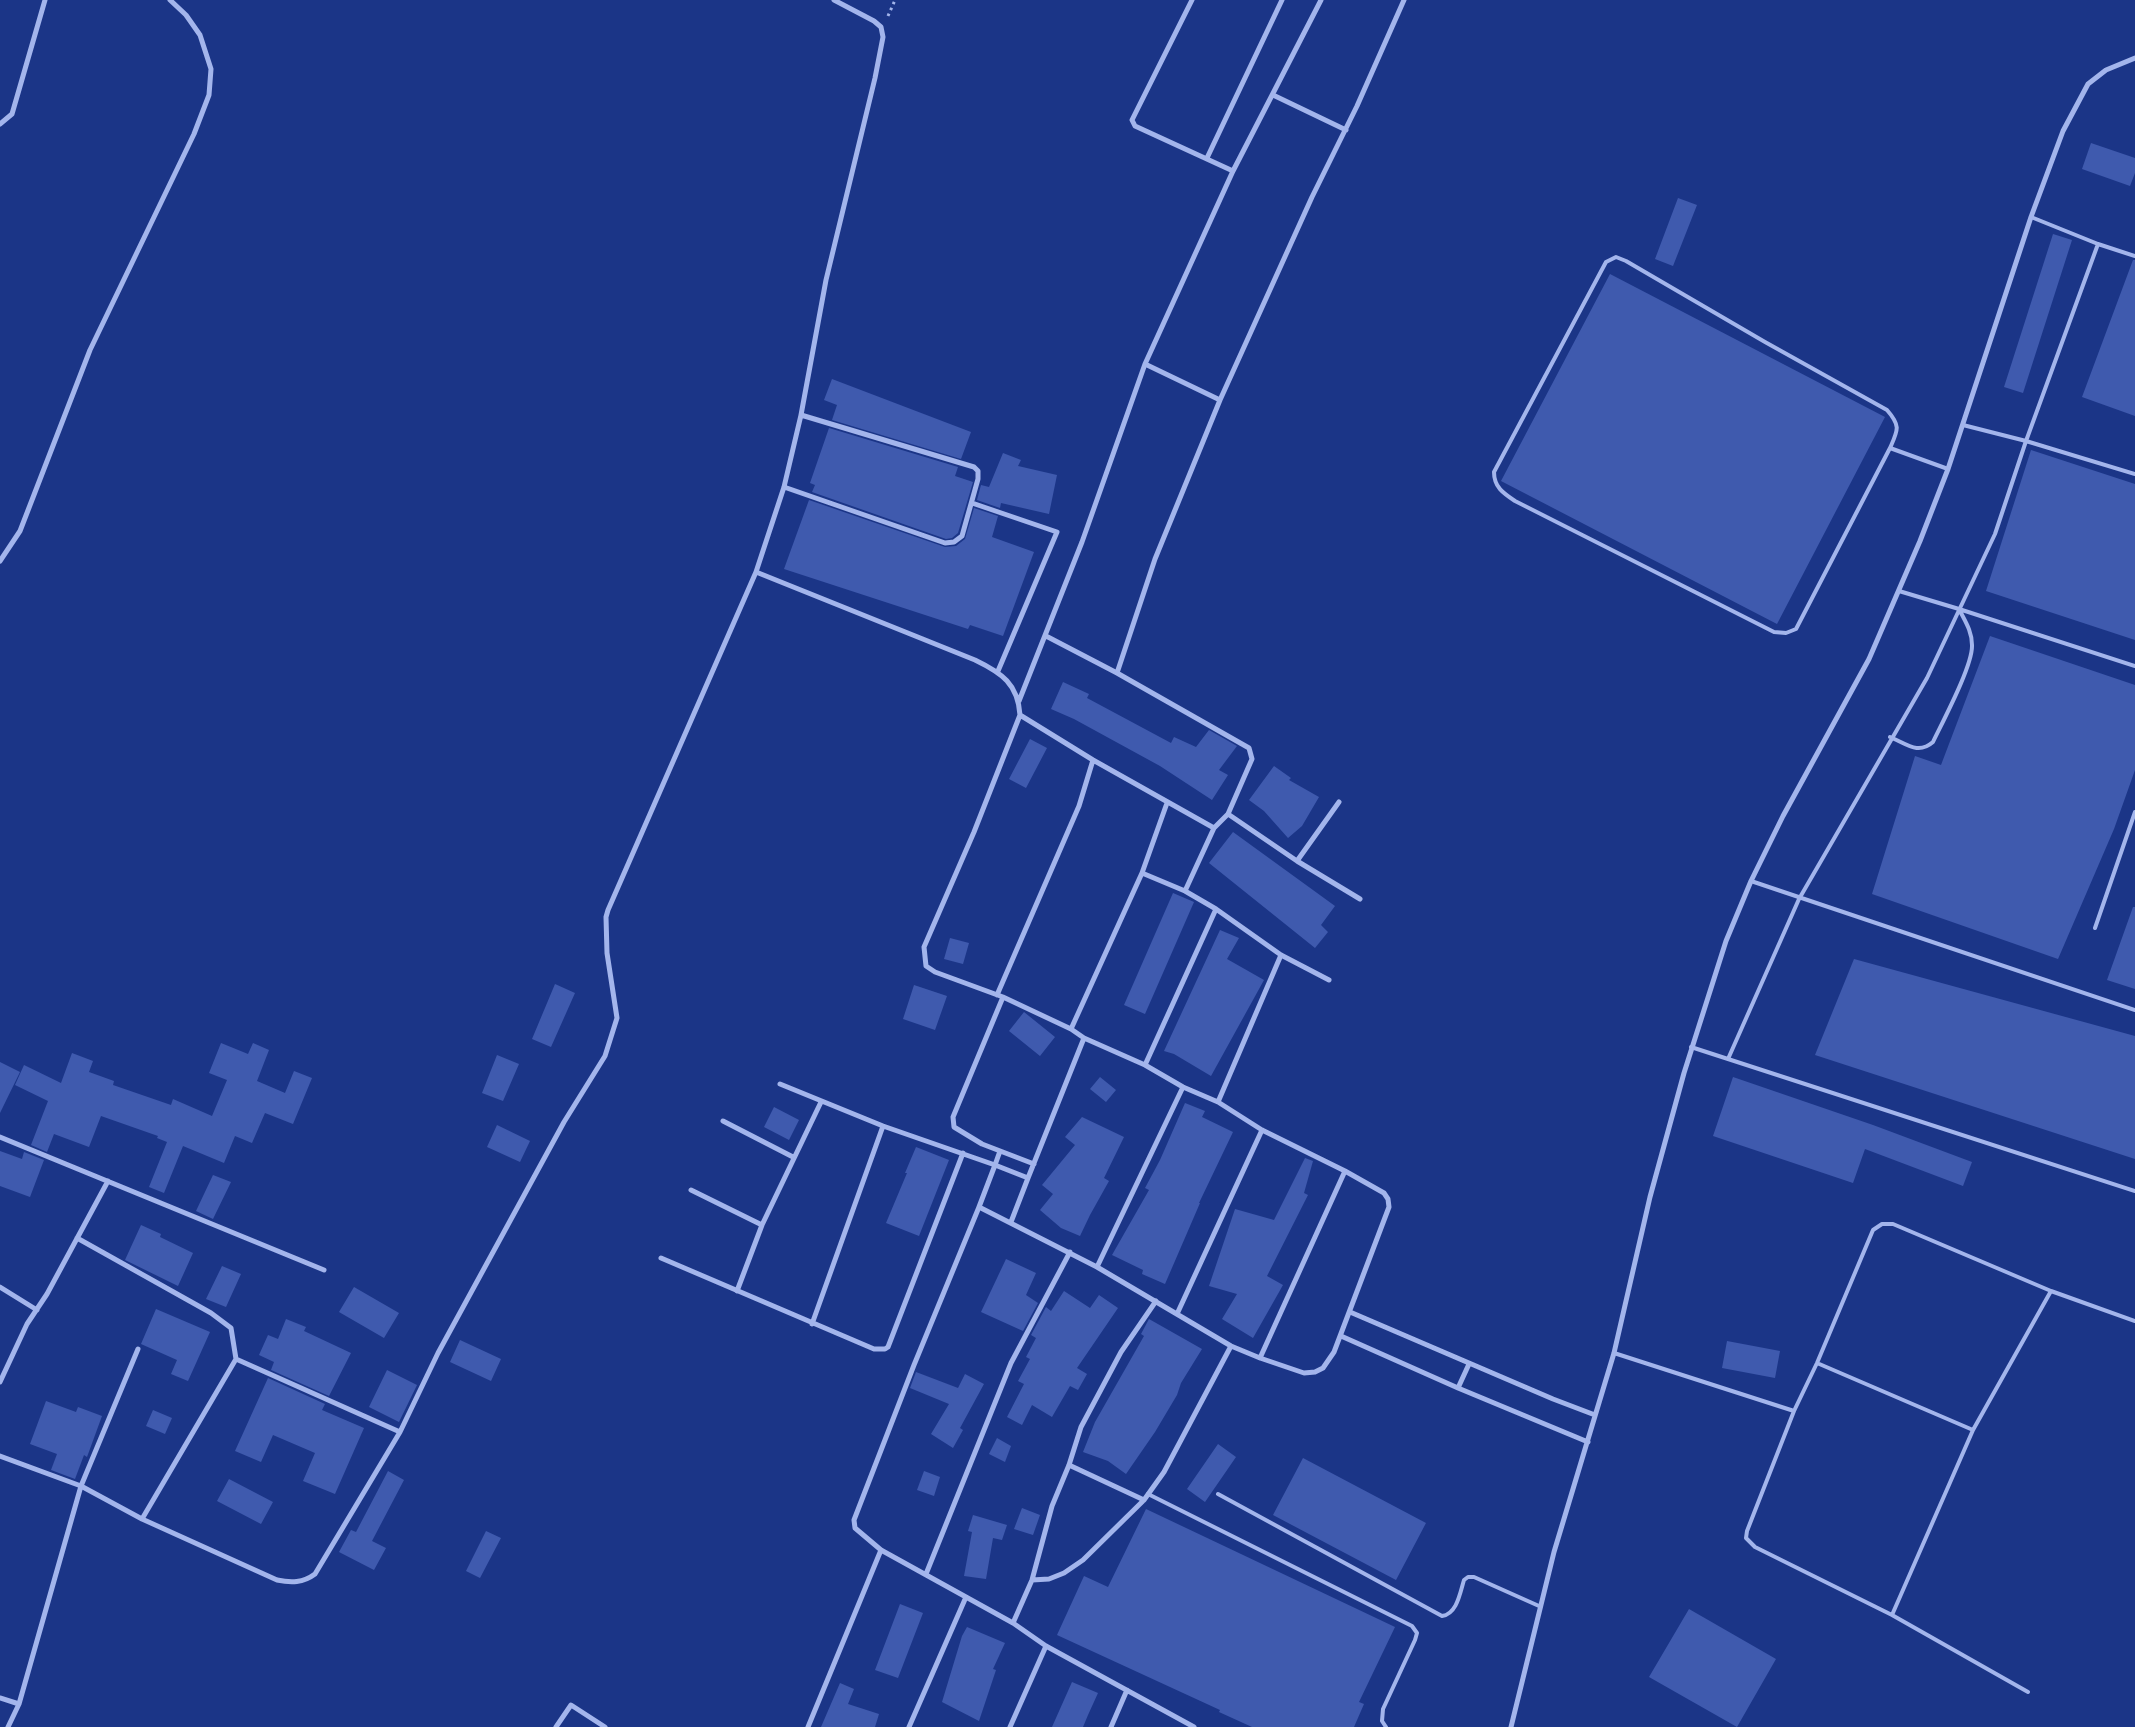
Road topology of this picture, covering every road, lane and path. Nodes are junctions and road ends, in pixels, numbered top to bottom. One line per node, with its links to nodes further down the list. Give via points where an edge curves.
1 (45, 0): 12 (street, via 12,114)
2 (170, 0): 29 (street, via 200,35 211,69 210,95 90,350 20,531)
3 (834, 0): 9 (street)
4 (895, 0): 9 (path)
5 (1192, 0): 14 (street, via 1132,120 1135,126)
6 (1282, 0): 14 (street)
7 (1321, 0): 11 (street)
8 (1404, 0): 13 (street)
9 (881, 27): 21 (street, via 883,37 876,78 826,280)
10 (2135, 58): 16 (street, via 2106,70 2088,84 2063,131)
11 (1273, 95): 13 (street); 15 (street)
12 (0, 124)
13 (1346, 130): 20 (street)
14 (1207, 158): 15 (street)
15 (1233, 171): 19 (street)
16 (2031, 217): 17 (lane); 22 (street)
17 (2098, 244): 18 (lane); 23 (lane)
18 (2135, 256)
19 (1145, 364): 20 (street); 33 (street)
20 (1220, 400): 36 (street, via 1155,559)
21 (800, 415): 27 (street); 28 (street, via 974,467 978,471 978,479)
22 (1963, 425): 23 (lane); 25 (street)
23 (2026, 441): 26 (lane); 32 (lane, via 1995,534)
24 (1890, 448): 24 (lane, via 1796,629 1786,633 1774,632 1515,501 1502,493 1494,482 1494,472 1606,262 1616,257 1887,410 1896,419 1898,430); 25 (lane)
25 (1948, 469): 31 (street)
26 (2135, 474)
27 (784, 487): 28 (street, via 945,543 954,542 962,536); 30 (street)
28 (972, 504): 35 (street, via 1057,532)
29 (0, 561)
30 (756, 572): 35 (street, via 966,656); 112 (street, via 608,910 607,952 617,1018 605,1056 564,1122 438,1353)
31 (1898, 591): 32 (lane); 48 (street, via 1869,659)
32 (1959, 609): 34 (lane); 39 (lane, via 1927,678); 39 (lane, via 1970,630 1971,654 1933,742 1919,749)
33 (1046, 636): 36 (street); 37 (street)
34 (2135, 666)
35 (998, 672): 37 (street, via 1009,682)
36 (1117, 674): 44 (street, via 1249,748 1252,759)
37 (1019, 701): 38 (street)
38 (1020, 715): 40 (street); 56 (street, via 924,947 926,966 935,972)
39 (1890, 737): 50 (lane)
40 (1093, 760): 42 (street); 56 (street, via 1079,806)
41 (1339, 802): 46 (street)
42 (1167, 803): 45 (street); 47 (street)
43 (2135, 812): 53 (lane)
44 (1228, 814): 45 (street); 46 (street)
45 (1214, 828): 49 (street)
46 (1297, 861): 51 (street)
47 (1142, 873): 49 (street); 59 (street)
48 (1751, 881): 50 (lane); 61 (street, via 1726,941)
49 (1185, 892): 52 (street)
50 (1799, 898): 58 (lane); 62 (lane)
51 (1360, 899)
52 (1216, 909): 54 (street); 63 (street)
53 (2095, 928)
54 (1281, 955): 55 (street); 67 (street)
55 (1329, 980)
56 (997, 995): 57 (street)
57 (1003, 997): 59 (street); 72 (street, via 953,1117 954,1127)
58 (2135, 1010)
59 (1071, 1029): 60 (street)
60 (1084, 1038): 63 (street); 75 (street)
61 (1691, 1047): 62 (lane); 102 (street, via 1650,1197)
62 (1728, 1059): 81 (lane)
63 (1145, 1065): 65 (street)
64 (780, 1084): 66 (street)
65 (1183, 1087): 67 (street); 88 (street)
66 (821, 1102): 69 (street); 74 (street)
67 (1218, 1102): 70 (street)
68 (723, 1121): 74 (street)
69 (884, 1126): 73 (street); 98 (street)
70 (1262, 1130): 77 (street); 96 (street)
71 (0, 1137): 79 (street)
72 (1000, 1151): 75 (street); 76 (street)
73 (963, 1153): 76 (street); 98 (street, via 888,1347 881,1351 874,1349)
74 (793, 1157): 84 (street)
75 (1034, 1164): 78 (street)
76 (995, 1166): 78 (street); 82 (street)
77 (1344, 1170): 95 (street, via 1384,1193 1389,1207); 103 (street)
78 (1028, 1178): 83 (street)
79 (108, 1181): 85 (street); 89 (street)
80 (691, 1190): 84 (street)
81 (2135, 1191)
82 (979, 1207): 83 (street); 121 (street, via 854,1520 855,1528)
83 (1011, 1222): 86 (street)
84 (762, 1225): 91 (street)
85 (77, 1238): 94 (street); 104 (street, via 212,1313 231,1328)
86 (1070, 1252): 88 (street); 122 (street, via 1011,1363)
87 (661, 1258): 91 (street)
88 (1098, 1267): 93 (street)
89 (324, 1270)
90 (0, 1287): 94 (street)
91 (737, 1291): 98 (street)
92 (2051, 1291): 97 (lane); 105 (lane, via 1893,1224 1882,1224 1873,1230); 111 (lane)
93 (1156, 1301): 96 (street); 115 (street, via 1092,1402)
94 (37, 1310): 107 (street, via 15,1347)
95 (1350, 1312): 99 (street); 106 (street)
96 (1177, 1314): 100 (street)
97 (2135, 1321)
98 (812, 1324)
99 (1341, 1336): 103 (street, via 1324,1368 1315,1372 1304,1373); 108 (street)
100 (1231, 1346): 103 (street); 117 (street, via 1164,1472)
101 (138, 1349): 116 (street)
102 (1614, 1353): 109 (lane); 110 (street)
103 (1260, 1358)
104 (236, 1359): 112 (street); 120 (street)
105 (1817, 1363): 109 (lane); 111 (lane)
106 (1469, 1364): 108 (street); 110 (street)
107 (0, 1382)
108 (1458, 1388): 113 (street)
109 (1794, 1411): 126 (lane, via 1746,1538 1755,1547)
110 (1595, 1415): 113 (street)
111 (1973, 1430): 126 (lane)
112 (400, 1432): 120 (street, via 315,1574 304,1580 277,1580)
113 (1588, 1442): 125 (street)
114 (0, 1456): 116 (street)
115 (1069, 1465): 119 (street); 123 (street, via 1052,1506)
116 (81, 1486): 120 (street); 132 (street)
117 (1148, 1494): 119 (street); 141 (lane, via 1412,1626 1417,1633 1415,1640 1383,1709 1382,1720)
118 (1218, 1494): 125 (lane, via 1442,1616 1453,1612 1468,1577)
119 (1144, 1500): 123 (street, via 1083,1560 1049,1579)
120 (142, 1519)
121 (881, 1550): 122 (street); 136 (street)
122 (926, 1574): 124 (street)
123 (1032, 1580): 127 (street)
124 (966, 1597): 127 (street); 137 (street)
125 (1539, 1606): 142 (street)
126 (1892, 1615): 130 (lane)
127 (1013, 1623): 128 (street)
128 (1046, 1646): 129 (street); 138 (street)
129 (1127, 1690): 139 (street); 140 (street)
130 (2028, 1692)
131 (0, 1698): 132 (street)
132 (19, 1704): 133 (street)
133 (8, 1727)
134 (556, 1727): 135 (street, via 571,1705)
135 (605, 1727)
136 (808, 1727)
137 (909, 1727)
138 (1010, 1727)
139 (1111, 1727)
140 (1194, 1727)
141 (1386, 1727)
142 (1511, 1727)

